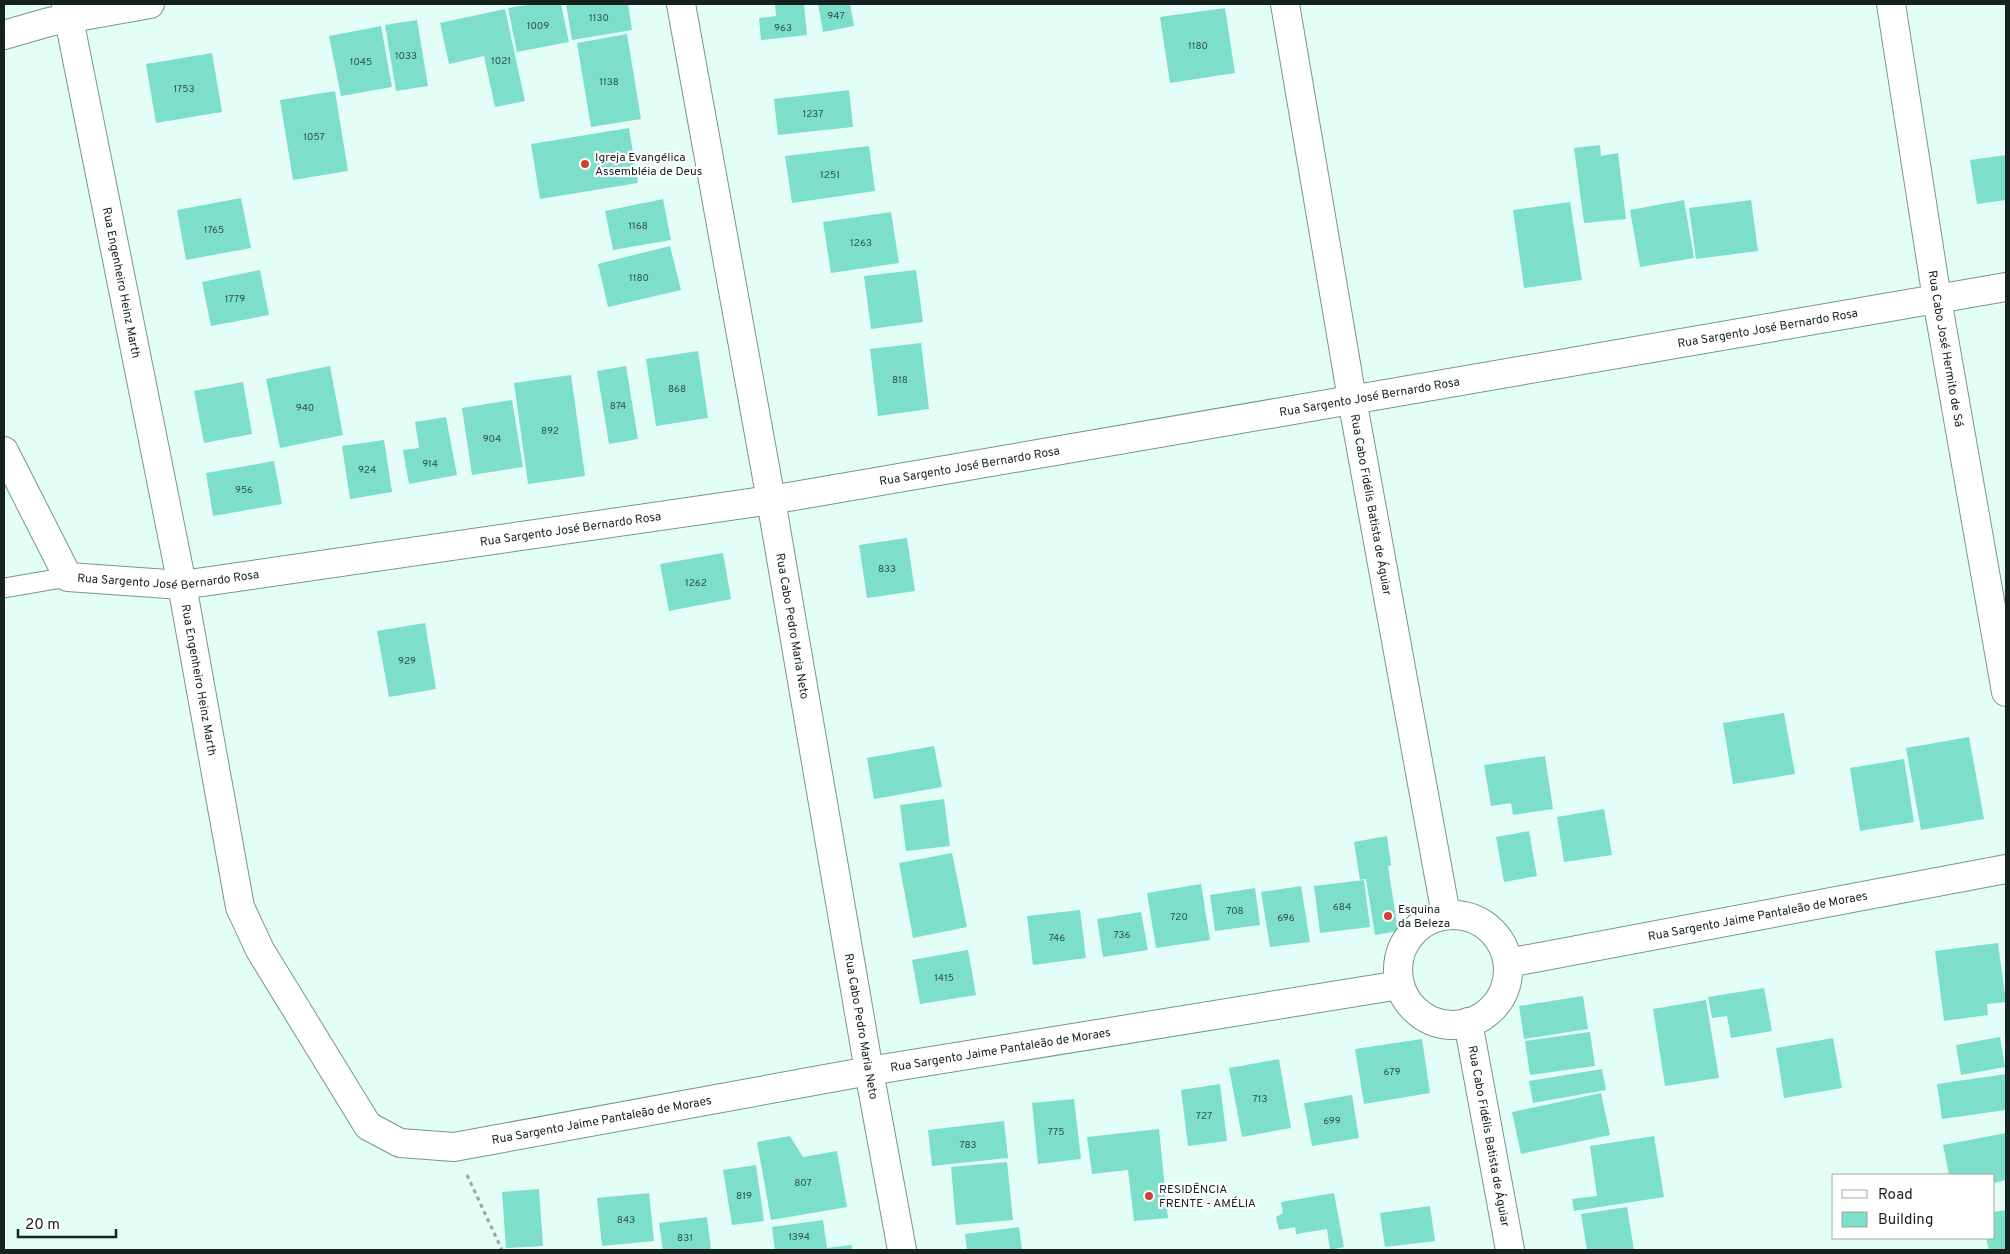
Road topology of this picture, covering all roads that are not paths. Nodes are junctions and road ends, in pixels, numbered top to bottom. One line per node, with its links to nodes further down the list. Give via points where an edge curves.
1 (150, 4): 5 (street)
2 (682, 4): 11 (street, Rua Cabo Pedro Maria Neto)
3 (1285, 4): 9 (street, Rua Cabo Fidélis Batista de Águiar)
4 (1891, 4): 8 (street, Rua Cabo José Hermito de Sá)
5 (67, 11): 6 (street, via 49,22); 13 (street, Rua Engenheiro Heinz Marth)
6 (4, 36)
7 (2006, 287): 8 (street, Rua Sargento José Bernardo Rosa)
8 (1936, 299): 9 (street, Rua Sargento José Bernardo Rosa); 15 (street, Rua Cabo José Hermito de Sá)
9 (1352, 399): 11 (street, Rua Sargento José Bernardo Rosa); 17 (street, Rua Cabo Fidélis Batista de Águiar)
10 (4, 451): 12 (street, Rua Sargento José Bernardo Rosa)
11 (772, 500): 13 (street, Rua Sargento José Bernardo Rosa); 21 (street, Rua Cabo Pedro Maria Neto)
12 (68, 577): 13 (street, Rua Sargento José Bernardo Rosa); 14 (lane)
13 (182, 585): 22 (street, Rua Engenheiro Heinz Marth, via 240,907 260,950 368,1126 400,1143)
14 (4, 588)
15 (2006, 692)
16 (2006, 869): 18 (street, Rua Sargento Jaime Pantaleão de Moraes)
17 (1446, 915): 18 (street, via 1464,916 1493,932); 19 (street, via 1428,920 1402,947 1398,966)
18 (1508, 963): 20 (street, via 1507,980 1501,996 1491,1010)
19 (1400, 985): 20 (street, via 1408,1002 1422,1015 1439,1023); 21 (street, Rua Sargento Jaime Pantaleão de Moraes)
20 (1468, 1022): 24 (street, Rua Cabo Fidélis Batista de Águiar)
21 (869, 1071): 22 (street, Rua Sargento Jaime Pantaleão de Moraes); 23 (street, Rua Cabo Pedro Maria Neto)
22 (454, 1147)
23 (902, 1250)
24 (1510, 1250)

